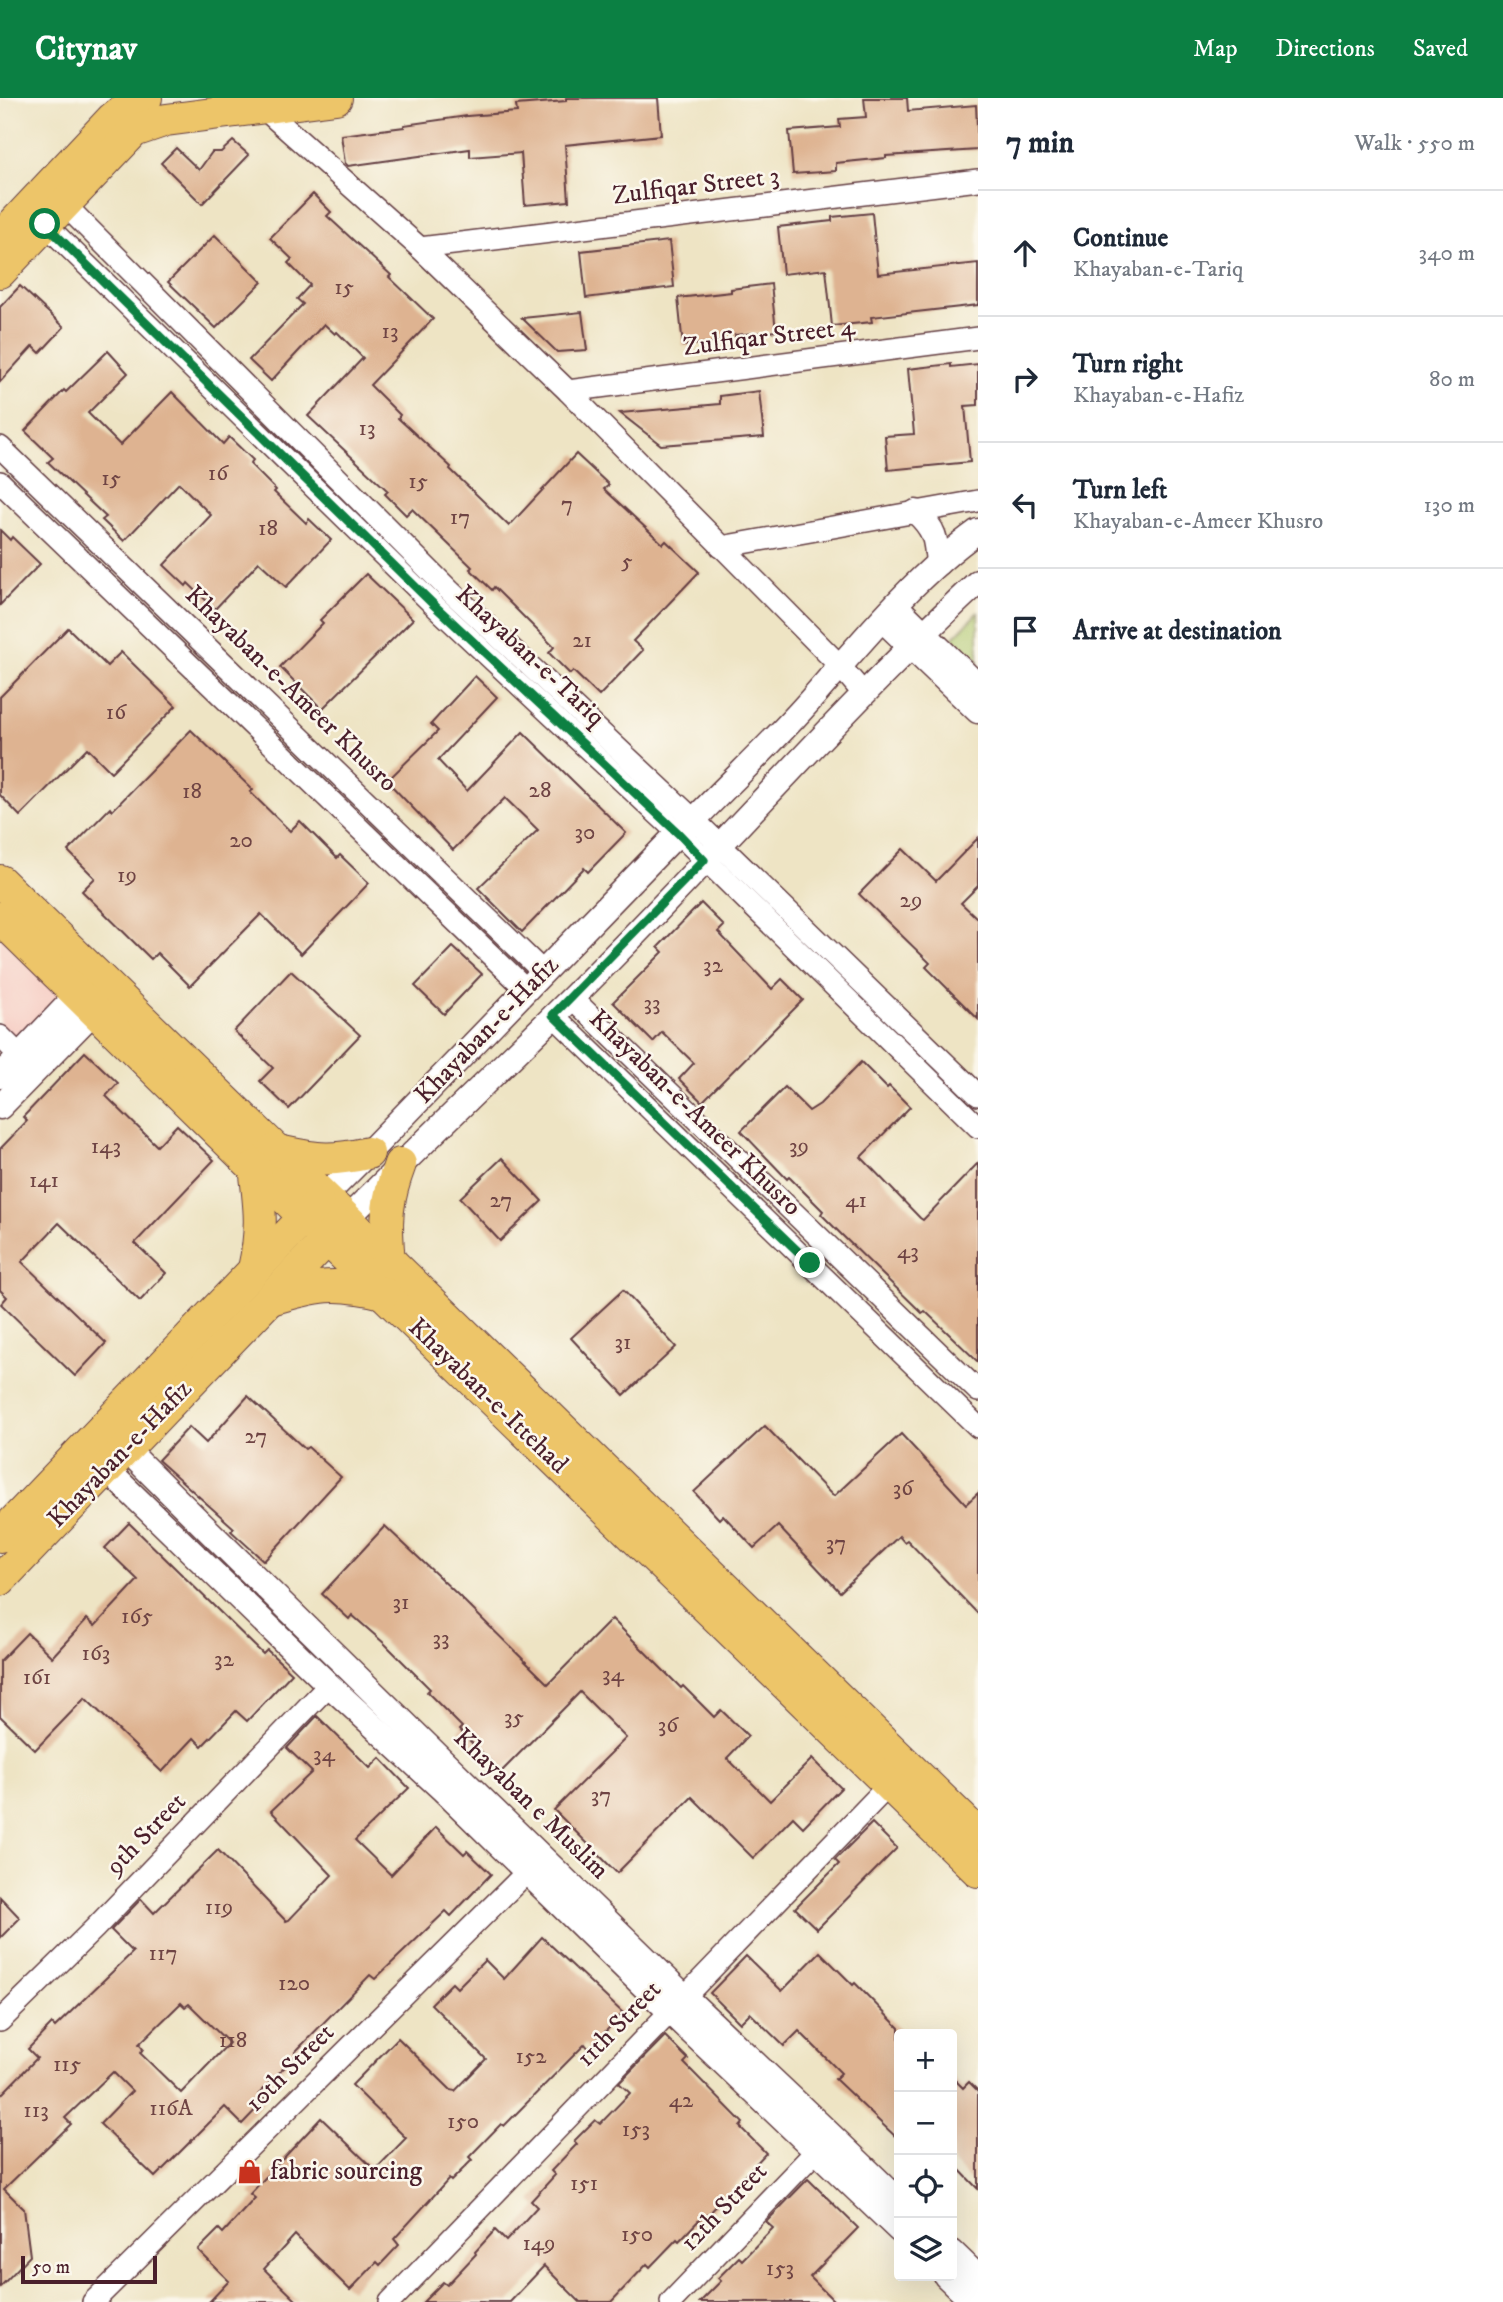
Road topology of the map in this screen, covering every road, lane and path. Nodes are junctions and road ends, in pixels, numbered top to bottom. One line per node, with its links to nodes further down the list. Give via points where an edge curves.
1 (146, 98): 6 (main road, via 113,118)
2 (336, 98): 3 (main road)
3 (262, 107): 5 (main road, via 166,120 134,131); 7 (street)
4 (978, 180): 7 (street, Zulfiqar Street 3)
5 (54, 214): 8 (main road); 27 (street, Khayaban-e-Tariq, via 443,599)
6 (0, 238)
7 (420, 248): 10 (street)
8 (0, 272)
9 (978, 338): 10 (street, Zulfiqar Street 4)
10 (568, 391): 16 (street)
11 (0, 447): 22 (street, Khayaban-e-Ameer Khusro)
12 (0, 482): 24 (street, Khayaban-e-Ameer Khusro)
13 (978, 501): 14 (street)
14 (916, 512): 16 (street); 17 (street, via 934,533)
15 (978, 531): 17 (street, Khayaban-e-Hafiz)
16 (721, 547): 21 (street)
17 (938, 563): 19 (street, Khayaban-e-Hafiz)
18 (978, 582): 20 (street, Khayaban-e-Hafiz)
19 (889, 613): 20 (street); 21 (street, Khayaban-e-Hafiz)
20 (916, 640): 23 (street); 25 (street, Khayaban-e-Hafiz); 26 (street)
21 (840, 666): 25 (street); 27 (street, Khayaban-e-Hafiz)
22 (237, 676): 24 (street); 31 (street, Khayaban-e-Ameer Khusro)
23 (978, 686)
24 (220, 693): 31 (street, Khayaban-e-Ameer Khusro)
25 (863, 693): 28 (street, Khayaban-e-Hafiz)
26 (978, 710)
27 (686, 826): 28 (street, Khayaban-e-Tariq); 31 (street, Khayaban-e-Hafiz)
28 (711, 853): 32 (street, Khayaban-e-Hafiz); 38 (street, Khayaban-e-Tariq); 40 (street, Khayaban-e-Tariq)
29 (0, 881): 42 (main road, Khayaban-e-Ittehad)
30 (0, 918): 33 (main road, Khayaban-e-Ittehad)
31 (535, 980): 41 (street, Khayaban-e-Hafiz)
32 (572, 998): 34 (street, Khayaban-e-Hafiz); 50 (street, Khayaban-e-Ameer Khusro)
33 (87, 1002): 36 (street); 39 (street); 42 (main road, Khayaban-e-Ittehad)
34 (553, 1015): 43 (street, Khayaban-e-Hafiz); 51 (street, Khayaban-e-Ameer Khusro)
35 (0, 1037): 36 (street)
36 (20, 1056): 37 (street)
37 (0, 1076)
38 (978, 1095)
39 (0, 1107)
40 (978, 1127)
41 (368, 1153): 42 (main road, via 331,1160); 44 (street, Khayaban-e-Hafiz)
42 (265, 1158): 44 (main road, Khayaban-e-Ittehad); 47 (main road)
43 (400, 1164): 45 (street, Khayaban-e-Hafiz); 46 (main road, via 387,1213)
44 (314, 1207): 45 (main road, Khayaban-e-Ittehad); 47 (main road, Khayaban-e-Hafiz)
45 (336, 1229): 46 (main road, Khayaban-e-Ittehad); 48 (main road, Khayaban-e-Ittehad); 49 (main road, Khayaban-e-Hafiz)
46 (389, 1261): 58 (main road, Khayaban-e-Ittehad)
47 (254, 1269): 53 (main road, Khayaban-e-Hafiz)
48 (383, 1293): 49 (main road, via 329,1285); 57 (main road, Khayaban-e-Ittehad)
49 (268, 1300): 52 (main road, Khayaban-e-Hafiz)
50 (978, 1391)
51 (978, 1427)
52 (115, 1458): 54 (main road, Khayaban-e-Hafiz); 55 (street); 56 (street, Khayaban e Muslim, via 347,1668)
53 (0, 1536)
54 (0, 1580)
55 (329, 1685): 56 (street); 62 (street, 9th Street)
56 (450, 1782): 60 (street); 61 (street, Khayaban e Muslim)
57 (889, 1785): 59 (main road, Khayaban-e-Ittehad); 61 (street, 11th Street)
58 (978, 1834)
59 (978, 1871)
60 (526, 1873): 61 (street); 70 (street, 10th Street)
61 (677, 2004): 63 (street); 71 (street, 11th Street)
62 (0, 2021)
63 (740, 2063): 64 (street); 65 (street)
64 (817, 2150): 65 (street); 72 (street, 12th Street)
65 (862, 2179): 66 (street); 67 (street)
66 (894, 2197)
67 (894, 2223)
68 (957, 2271): 69 (street)
69 (962, 2290)
70 (93, 2302)
71 (390, 2302)
72 (671, 2302)

